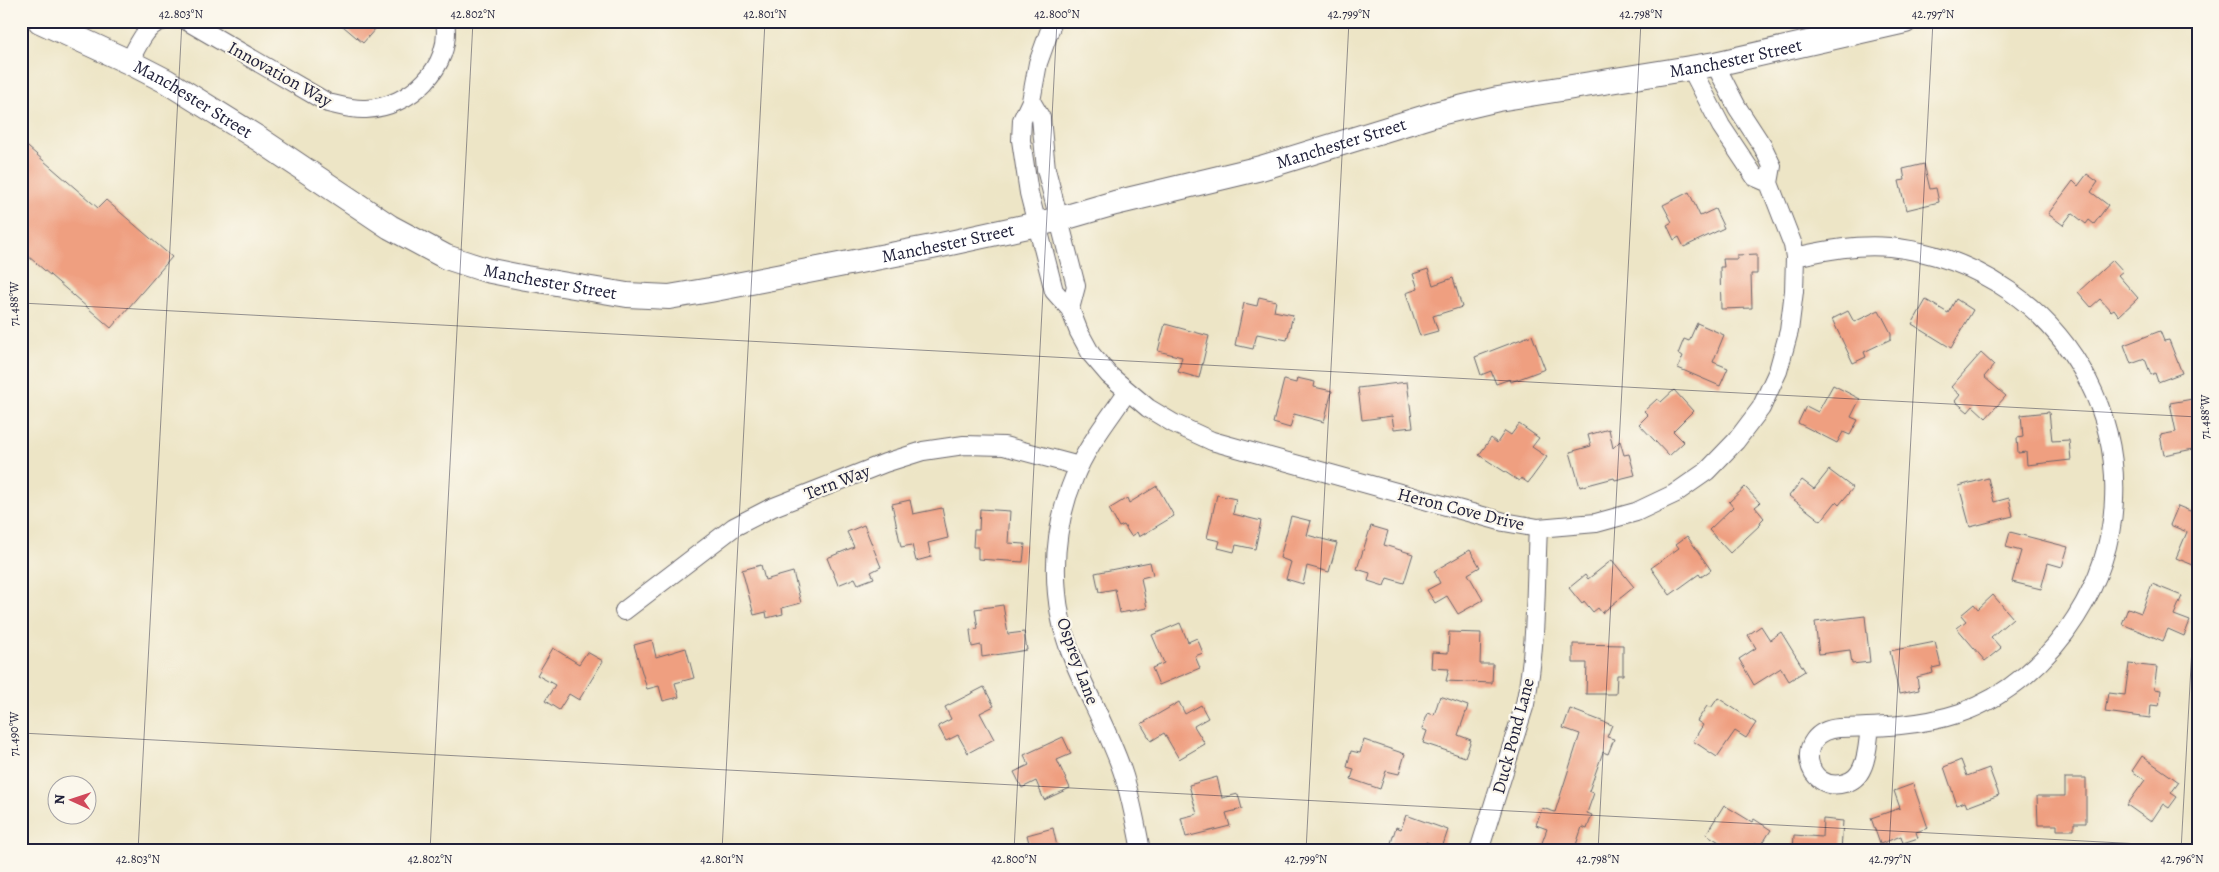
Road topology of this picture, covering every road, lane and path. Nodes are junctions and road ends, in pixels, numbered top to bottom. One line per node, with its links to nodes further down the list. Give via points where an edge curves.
1 (40, 21): 7 (street, Manchester Street)
2 (162, 21): 7 (street, via 142,38)
3 (187, 21): 4 (street, Innovation Way, via 328,103 366,110 387,106 408,96 431,76 444,45)
4 (445, 21)
5 (1053, 21): 10 (street, via 1038,63)
6 (1905, 21): 8 (street, Manchester Street)
7 (129, 62): 13 (street, Manchester Street, via 166,81 259,139 390,228 446,257 526,278 627,295 669,297)
8 (1715, 64): 9 (street, Manchester Street); 11 (street, Heron Cove Drive, via 1772,166)
9 (1691, 68): 11 (street, via 1721,126 1754,177); 12 (street, Manchester Street, via 1498,98 1262,168)
10 (1032, 100): 12 (street, via 1040,118 1046,169); 13 (street, Heron Cove Drive, via 1022,120 1021,140)
11 (1768, 183): 14 (street, Heron Cove Drive)
12 (1060, 219): 13 (street, Manchester Street); 15 (street, via 1076,286)
13 (1036, 225): 15 (street, Heron Cove Drive, via 1054,291)
14 (1795, 257): 18 (street, Heron Cove Drive, via 1789,331 1778,371 1760,408 1736,441 1707,471 1674,494 1636,512 1596,523); 20 (street, via 1849,247 1889,247 1929,254 1967,267 2003,286 2049,325 2068,346 2098,402 2108,431 2113,462 2115,493 2105,556 2095,583 2061,641 2021,678 1989,700 1961,712 1902,726)
15 (1070, 309): 16 (street, Heron Cove Drive, via 1092,354)
16 (1127, 392): 17 (street, Osprey Lane); 18 (street, Heron Cove Drive, via 1172,423 1212,441 1504,522)
17 (1079, 466): 19 (street, Tern Way, via 1004,446 964,445 923,451 885,463 771,508 734,527); 21 (street, Osprey Lane, via 1062,516 1057,556 1057,598 1073,658 1122,771)
18 (1538, 528): 22 (street, Duck Pond Lane, via 1529,684)
19 (624, 611)
20 (1870, 727)
21 (1141, 851)
22 (1479, 851)

